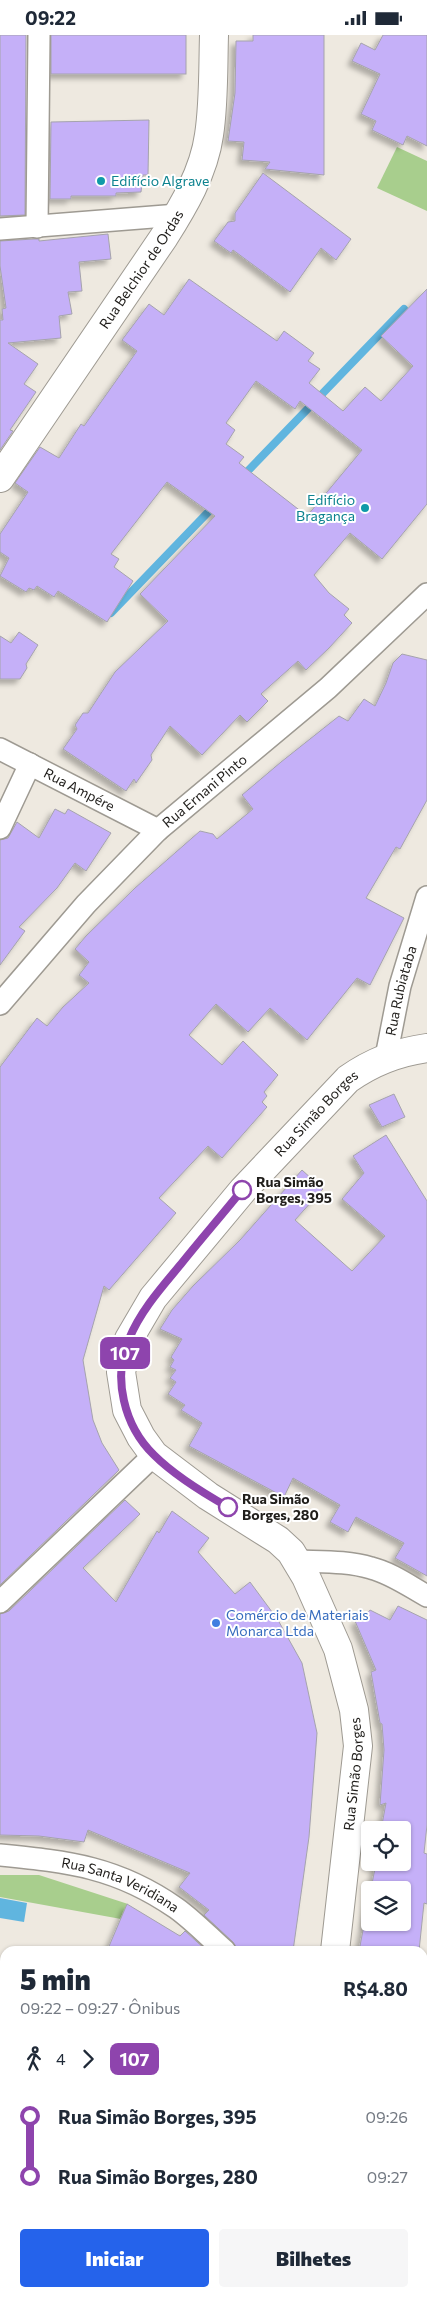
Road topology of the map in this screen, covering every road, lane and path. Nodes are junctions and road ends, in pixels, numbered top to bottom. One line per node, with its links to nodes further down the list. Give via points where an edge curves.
1 (39, 35): 4 (street)
2 (214, 35): 3 (street, Rua Belchior de Ordas, via 209,136 199,172)
3 (178, 215): 4 (street); 6 (street, Rua Belchior de Ordas)
4 (37, 227): 5 (street)
5 (0, 229)
6 (0, 478)
7 (427, 594): 11 (street, Rua Ernani Pinto, via 328,688)
8 (0, 749): 9 (street, Rua Ampére)
9 (30, 764): 10 (street); 11 (street, Rua Ampére)
10 (0, 828)
11 (158, 830): 13 (street, Rua Ernani Pinto, via 86,904)
12 (427, 897): 15 (street, Rua Rubiataba, via 402,977)
13 (0, 1004)
14 (427, 1048): 15 (street, Rua Simão Borges)
15 (386, 1057): 16 (street, Rua Simão Borges, via 348,1079 243,1190 158,1292 139,1320 122,1360 122,1384 133,1424)
16 (154, 1455): 17 (street, Rua Simão Borges, via 208,1496 278,1540); 19 (street)
17 (298, 1561): 18 (street, via 370,1567); 22 (street, Rua Simão Borges, via 338,1649 357,1727 358,1746)
18 (427, 1596)
19 (0, 1602)
20 (0, 1855): 21 (street, Rua Santa Veridiana, via 93,1867 135,1883 177,1909)
21 (219, 1946)
22 (336, 1946)

